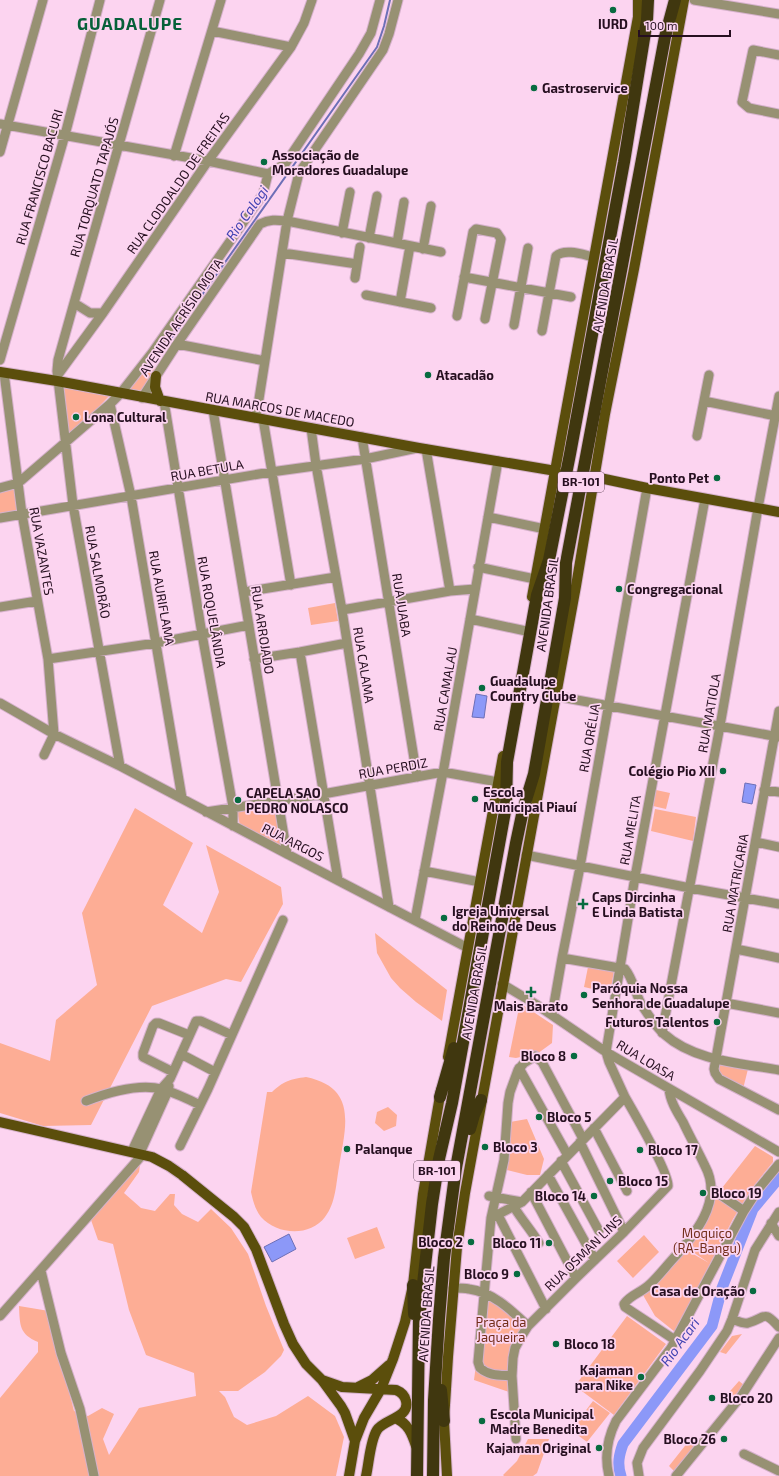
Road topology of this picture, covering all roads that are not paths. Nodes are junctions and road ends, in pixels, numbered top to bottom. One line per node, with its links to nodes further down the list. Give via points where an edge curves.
1 (43, 0): 18 (street)
2 (100, 0): 19 (street, RUA FRANCISCO BACURI)
3 (160, 0): 20 (street, RUA TORQUATO TAPAJÓS)
4 (221, 0): 14 (street)
5 (312, 0): 15 (street, RUA CLODOALDO DE FREITAS, via 304,23)
6 (380, 0): 24 (street, via 371,33 359,54 285,164)
7 (398, 0): 29 (street, via 383,50 299,173)
8 (638, 0): 39 (main road, AVENIDA BRASIL, via 638,17)
9 (648, 0): 163 (highway, AVENIDA BRASIL / BR-101, via 624,162 573,439 549,560 537,594 507,762 506,806)
10 (675, 0): 203 (highway, AVENIDA BRASIL / BR-101, via 665,37 568,556 565,598 534,774 516,843 460,1142)
11 (684, 0): 84 (main road, AVENIDA BRASIL)
12 (694, 0): 13 (street)
13 (779, 14)
14 (212, 31): 15 (street); 22 (street)
15 (291, 47): 23 (street, RUA CLODOALDO DE FREITAS)
16 (779, 55): 17 (street, via 753,50 742,102 749,108)
17 (779, 114)
18 (4, 125): 19 (street); 21 (street)
19 (65, 135): 20 (street); 58 (street, RUA FRANCISCO BACURI)
20 (119, 145): 22 (street); 49 (street, RUA TORQUATO TAPAJÓS)
21 (0, 152)
22 (174, 156): 23 (street)
23 (208, 161): 24 (street); 51 (street, RUA CLODOALDO DE FREITAS)
24 (268, 174): 57 (street, AVENIDA ACRÍSIO MOTA, via 264,194)
25 (350, 192): 30 (street)
26 (378, 196): 31 (street)
27 (404, 202): 32 (street)
28 (431, 206): 36 (street)
29 (287, 221): 30 (street, AVENIDA ACRÍSIO MOTA); 38 (street); 56 (street, AVENIDA ACRÍSIO MOTA, via 267,220 260,224)
30 (342, 233): 31 (street, AVENIDA ACRÍSIO MOTA)
31 (369, 238): 32 (street, AVENIDA ACRÍSIO MOTA)
32 (397, 244): 33 (street, AVENIDA ACRÍSIO MOTA)
33 (410, 246): 36 (street, AVENIDA ACRÍSIO MOTA); 48 (street)
34 (360, 247): 40 (street)
35 (528, 248): 44 (street)
36 (423, 249): 37 (street, AVENIDA ACRÍSIO MOTA)
37 (440, 252)
38 (283, 253): 40 (street); 59 (street)
39 (594, 257): 45 (street, via 565,252 556,256); 82 (main road, AVENIDA BRASIL)
40 (357, 264): 42 (street)
41 (464, 277): 43 (street); 43 (street, via 473,232 476,229 497,233 501,239); 52 (street)
42 (355, 278)
43 (492, 282): 44 (street); 53 (street)
44 (521, 288): 45 (street); 54 (street)
45 (549, 293): 47 (street); 55 (street)
46 (366, 295): 48 (street)
47 (571, 297)
48 (400, 302): 50 (street)
49 (74, 303): 51 (street, via 90,313); 64 (street, RUA TORQUATO TAPAJÓS, via 58,360)
50 (431, 308)
51 (103, 313): 64 (street, RUA CLODOALDO DE FREITAS)
52 (456, 316)
53 (485, 319)
54 (514, 325)
55 (542, 331)
56 (177, 344): 59 (street); 60 (street, AVENIDA ACRÍSIO MOTA)
57 (152, 353): 60 (street); 65 (street, AVENIDA ACRÍSIO MOTA)
58 (0, 360)
59 (265, 361): 73 (street)
60 (164, 362): 63 (street, AVENIDA ACRÍSIO MOTA)
61 (2, 372): 64 (main road, RUA MARCOS DE MACEDO); 86 (street, RUA VAZANTES)
62 (709, 375): 69 (street)
63 (156, 376): 67 (street, AVENIDA ACRÍSIO MOTA); 68 (main road, via 155,388)
64 (57, 379): 65 (main road, RUA MARCOS DE MACEDO); 77 (street, RUA SALMORÃO)
65 (120, 394): 67 (main road, RUA MARCOS DE MACEDO); 70 (street, AVENIDA ACRÍSIO MOTA)
66 (779, 396): 72 (street, RUA MATIOLA)
67 (142, 398): 68 (main road, RUA MARCOS DE MACEDO)
68 (162, 401): 71 (main road, RUA MARCOS DE MACEDO); 88 (street, RUA ROQUELÂNDIA)
69 (704, 401): 72 (street); 75 (street)
70 (110, 404): 77 (street, AVENIDA ACRÍSIO MOTA); 90 (street, RUA AURIFLAMA)
71 (213, 410): 73 (main road, RUA MARCOS DE MACEDO); 85 (street, RUA ARROJADO)
72 (777, 410): 93 (street, RUA MATIOLA)
73 (259, 418): 74 (main road, RUA MARCOS DE MACEDO); 83 (street)
74 (311, 428): 76 (main road, RUA MARCOS DE MACEDO); 81 (street, RUA CALAMA)
75 (697, 436)
76 (362, 437): 78 (main road, RUA MARCOS DE MACEDO); 79 (street, RUA JUABA)
77 (65, 442): 86 (street, AVENIDA ACRÍSIO MOTA); 92 (street, RUA SALMORÃO)
78 (422, 448): 79 (street, RUA BETULA); 80 (main road, RUA MARCOS DE MACEDO); 104 (street)
79 (365, 459): 81 (street, RUA BETULA); 107 (street, RUA JUABA)
80 (498, 461): 82 (main road, RUA MARCOS DE MACEDO); 96 (street, RUA CAMALAU)
81 (316, 465): 83 (street, RUA BETULA); 100 (street, RUA CALAMA)
82 (556, 471): 98 (main road, AVENIDA BRASIL)
83 (271, 472): 85 (street, RUA BETULA); 102 (street)
84 (595, 477): 89 (main road); 120 (main road, AVENIDA BRASIL)
85 (225, 480): 88 (street, RUA BETULA); 105 (street, RUA ARROJADO)
86 (18, 483): 87 (street); 95 (street, RUA VAZANTES)
87 (0, 488)
88 (178, 488): 90 (street, RUA BETULA); 113 (street, RUA ROQUELÂNDIA)
89 (647, 488): 91 (main road); 122 (street, RUA ORÉLIA)
90 (131, 496): 92 (street, RUA BETULA); 114 (street, RUA AURIFLAMA)
91 (705, 498): 93 (main road); 124 (street, RUA MELITA)
92 (73, 505): 95 (street, RUA BETULA); 116 (street, RUA SALMORÃO)
93 (758, 508): 94 (main road); 125 (street, RUA MATIOLA)
94 (779, 512)
95 (22, 514): 97 (street, RUA BETULA); 106 (street, RUA VAZANTES)
96 (488, 517): 98 (street); 99 (street, RUA CAMALAU)
97 (0, 518)
98 (545, 529): 101 (main road, AVENIDA BRASIL)
99 (478, 567): 101 (street); 103 (street, RUA CAMALAU)
100 (336, 577): 102 (street); 109 (street, RUA CALAMA)
101 (535, 579): 112 (main road, AVENIDA BRASIL)
102 (290, 585): 105 (street)
103 (474, 588): 104 (street); 110 (street, RUA CAMALAU)
104 (450, 591): 107 (street)
105 (244, 592): 111 (street, RUA ARROJADO)
106 (37, 601): 108 (street); 118 (street, RUA VAZANTES)
107 (389, 602): 109 (street); 131 (street, RUA JUABA)
108 (0, 607)
109 (342, 610): 115 (street, RUA CALAMA)
110 (470, 619): 112 (street); 130 (street, RUA CAMALAU)
111 (249, 625): 113 (street); 119 (street, RUA ARROJADO)
112 (526, 630): 132 (main road, AVENIDA BRASIL)
113 (202, 634): 114 (street); 139 (street, RUA ROQUELÂNDIA)
114 (156, 643): 116 (street); 137 (street, RUA AURIFLAMA)
115 (347, 643): 117 (street); 133 (street, RUA CALAMA)
116 (99, 650): 118 (street); 129 (street, RUA SALMORÃO)
117 (300, 652): 119 (street); 136 (street)
118 (48, 659): 126 (street, RUA VAZANTES)
119 (254, 659): 138 (street, RUA ARROJADO)
120 (555, 696): 122 (street); 145 (main road, AVENIDA BRASIL)
121 (0, 703): 126 (street, RUA ARGOS)
122 (608, 706): 124 (street); 146 (street, RUA ORÉLIA)
123 (779, 711): 127 (street, RUA MATRICARIA)
124 (664, 716): 125 (street); 148 (street, RUA MELITA)
125 (720, 726): 127 (street); 151 (street, RUA MATIOLA)
126 (54, 734): 128 (street); 129 (street, RUA ARGOS)
127 (777, 737): 134 (street, RUA MATRICARIA)
128 (44, 754)
129 (120, 766): 137 (street, RUA ARGOS)
130 (443, 772): 131 (street, RUA PERDIZ); 132 (street); 147 (street, RUA CAMALAU)
131 (417, 777): 133 (street, RUA PERDIZ)
132 (498, 782): 150 (main road, AVENIDA BRASIL)
133 (370, 785): 136 (street, RUA PERDIZ); 154 (street, RUA CALAMA)
134 (764, 790): 135 (street); 142 (street, RUA MATRICARIA)
135 (779, 792)
136 (323, 794): 138 (street, RUA PERDIZ); 149 (street)
137 (182, 798): 140 (street, RUA ARGOS)
138 (277, 801): 139 (street, RUA PERDIZ); 144 (street, RUA ARROJADO)
139 (233, 808): 140 (street, RUA PERDIZ); 141 (street, RUA ROQUELÂNDIA)
140 (206, 812): 141 (street, RUA ARGOS)
141 (233, 826): 144 (street, RUA ARGOS)
142 (756, 842): 143 (street); 152 (street, RUA MATRICARIA)
143 (779, 847)
144 (287, 854): 149 (street, RUA ARGOS)
145 (526, 855): 146 (street); 162 (main road, AVENIDA BRASIL)
146 (580, 867): 148 (street); 159 (street, RUA ORÉLIA)
147 (424, 871): 150 (street); 156 (street, RUA CAMALAU)
148 (635, 877): 151 (street); 161 (street, RUA MELITA)
149 (338, 880): 154 (street, RUA ARGOS)
150 (480, 882): 157 (main road, AVENIDA BRASIL)
151 (690, 888): 152 (street); 167 (street, RUA MATIOLA)
152 (745, 897): 153 (street); 158 (street, RUA MATRICARIA)
153 (779, 904)
154 (389, 907): 156 (street, RUA ARGOS)
155 (283, 920): 169 (street)
156 (415, 920): 157 (street, RUA ARGOS)
157 (468, 948): 180 (main road, AVENIDA BRASIL)
158 (736, 949): 160 (street); 164 (street, RUA MATRICARIA)
159 (562, 958): 161 (street); 166 (street, RUA ORÉLIA)
160 (779, 958)
161 (621, 967): 167 (street, via 627,971 643,1007); 170 (street, RUA MELITA)
162 (502, 984): 166 (street, RUA LOASA); 181 (main road, AVENIDA BRASIL)
163 (472, 988): 180 (highway); 226 (highway, AVENIDA BRASIL / BR-101, via 432,1204 420,1319)
164 (726, 1003): 165 (street); 172 (street, RUA MATRICARIA)
165 (779, 1013)
166 (552, 1015): 170 (street, RUA LOASA)
167 (662, 1033): 172 (street, via 686,1049)
168 (189, 1035): 169 (street, via 198,1020); 171 (street); 176 (street, via 159,1023 153,1026 142,1053 143,1057)
169 (232, 1035): 175 (street)
170 (606, 1052): 177 (street, RUA LOASA); 179 (street)
171 (181, 1054): 175 (street); 176 (street)
172 (716, 1059): 174 (street); 184 (street, RUA MATRICARIA, via 715,1073 719,1079)
173 (519, 1068): 187 (street, via 536,1056 544,1065); 191 (street); 198 (street, via 508,1103 504,1160)
174 (779, 1070)
175 (215, 1072): 183 (street)
176 (171, 1075): 178 (street)
177 (669, 1089): 189 (street, RUA LOASA); 195 (street, via 672,1102 707,1168)
178 (165, 1090): 182 (street, via 117,1090); 183 (street); 190 (street)
179 (625, 1096): 186 (street); 206 (street, RUA OSMAN LINS, via 669,1182 666,1189)
180 (440, 1097): 212 (main road, AVENIDA BRASIL, via 423,1194)
181 (481, 1100): 203 (highway, via 469,1133); 213 (main road, AVENIDA BRASIL, via 465,1193)
182 (86, 1101)
183 (200, 1105): 188 (street)
184 (779, 1110)
185 (0, 1122): 190 (main road)
186 (594, 1128): 187 (street); 196 (street)
187 (582, 1140): 191 (street); 206 (street)
188 (180, 1146)
189 (779, 1152)
190 (138, 1153): 210 (street); 225 (main road, via 169,1166 234,1216 244,1227 256,1249 293,1344 306,1364)
191 (567, 1154): 192 (street)
192 (561, 1161): 194 (street); 205 (street)
193 (779, 1164): 200 (street)
194 (548, 1175): 197 (street); 209 (street)
195 (712, 1189): 200 (street); 221 (street, via 707,1211 690,1239 651,1282 624,1304 626,1308)
196 (627, 1191)
197 (531, 1192): 199 (street); 211 (street)
198 (492, 1197): 199 (street); 202 (street)
199 (518, 1204): 202 (street); 208 (street, via 523,1223)
200 (744, 1211): 221 (street)
201 (779, 1212): 204 (street)
202 (495, 1217): 214 (street); 215 (street)
203 (450, 1218): 217 (highway, AVENIDA BRASIL / BR-101)
204 (771, 1223): 207 (street); 218 (street, via 755,1250)
205 (599, 1231)
206 (624, 1232): 209 (street, RUA OSMAN LINS)
207 (779, 1234)
208 (539, 1243)
209 (595, 1260): 211 (street, RUA OSMAN LINS)
210 (41, 1271): 216 (street); 236 (street, via 61,1353 80,1409)
211 (576, 1278): 215 (street, RUA OSMAN LINS)
212 (413, 1285): 223 (main road, AVENIDA BRASIL); 226 (highway)
213 (453, 1288): 214 (street, via 470,1289); 230 (main road, AVENIDA BRASIL)
214 (484, 1294): 219 (street, via 503,1304); 224 (street, via 478,1366 492,1374)
215 (546, 1308): 219 (street, RUA OSMAN LINS)
216 (0, 1316)
217 (439, 1319): 230 (highway); 240 (highway, AVENIDA BRASIL / BR-101)
218 (732, 1319): 220 (street, via 746,1323 767,1316); 243 (street, via 721,1341 643,1448 637,1463)
219 (528, 1326): 224 (street, RUA OSMAN LINS, via 515,1348)
220 (779, 1327)
221 (675, 1340): 242 (street, via 616,1421 606,1456)
222 (776, 1341): 244 (street, via 742,1395)
223 (394, 1359): 227 (main road, via 372,1380); 228 (main road, AVENIDA BRASIL)
224 (512, 1376): 231 (street, RUA OSMAN LINS)
225 (322, 1380): 227 (main road); 232 (main road, via 344,1413)
226 (418, 1386): 233 (highway, AVENIDA BRASIL / BR-101)
227 (354, 1388): 228 (main road)
228 (381, 1389): 229 (main road, via 396,1390 407,1402 402,1414); 232 (main road, AVENIDA BRASIL, via 364,1418)
229 (395, 1418): 233 (main road, via 409,1430); 238 (main road, via 381,1425 375,1434)
230 (444, 1421): 241 (main road, AVENIDA BRASIL)
231 (516, 1439)
232 (355, 1441): 237 (main road, AVENIDA BRASIL)
233 (418, 1450): 239 (highway, AVENIDA BRASIL / BR-101)
234 (744, 1454): 235 (street)
235 (779, 1471)
236 (94, 1476)
237 (349, 1476)
238 (366, 1476)
239 (417, 1476)
240 (433, 1476)
241 (447, 1476)
242 (609, 1476)
243 (639, 1476)
244 (676, 1476)

